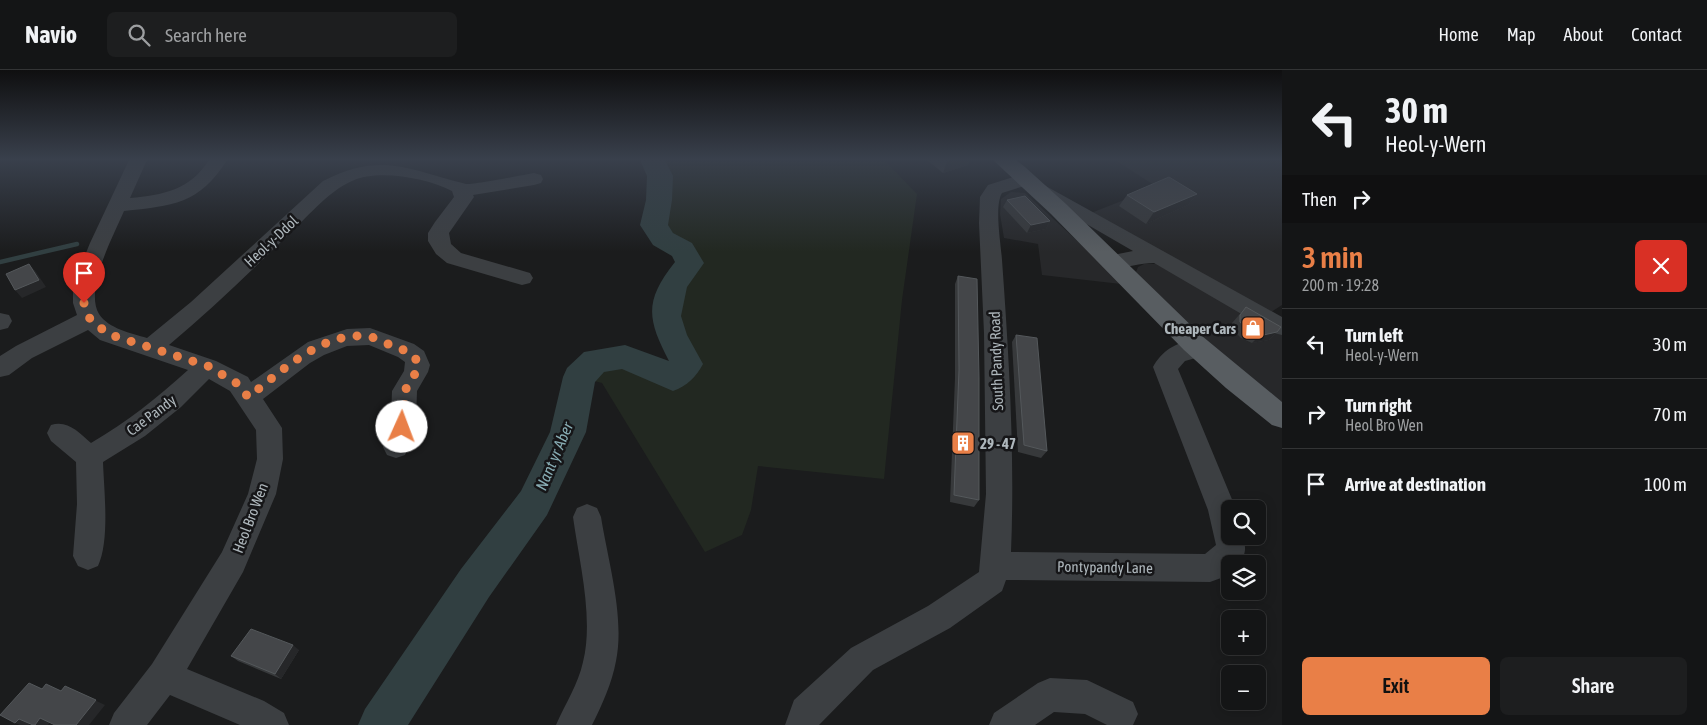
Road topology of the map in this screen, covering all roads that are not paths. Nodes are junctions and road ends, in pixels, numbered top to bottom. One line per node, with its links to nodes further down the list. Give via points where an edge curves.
1 (124, 191): 9 (street)
2 (190, 191): 9 (street, via 156,201)
3 (324, 191): 15 (street, Heol-y-Ddol, via 199,308)
4 (468, 191): 8 (street)
5 (994, 191): 26 (street, South Pandy Road, via 990,197 989,223 996,333 1000,494)
6 (1038, 191): 11 (main road)
7 (1044, 191): 10 (street)
8 (462, 192): 12 (street, via 462,203 441,225 439,243 445,252 454,258)
9 (117, 206): 13 (street, via 84,286 84,303)
10 (1158, 256): 11 (street); 14 (street)
11 (1111, 262): 16 (main road)
12 (522, 278)
13 (90, 319): 15 (street, Heol Bro Wen, via 108,334); 18 (street, via 24,352)
14 (1282, 327)
15 (150, 349): 17 (street, Heol Bro Wen)
16 (1198, 349): 20 (main road); 26 (street, Pontypandy Lane, via 1177,354 1165,367 1222,510 1232,550 1210,568)
17 (208, 366): 19 (street, Heol Bro Wen, via 238,384); 23 (street, Cae Pandy, via 143,423)
18 (0, 368)
19 (248, 397): 22 (street, via 304,355 328,343 347,337 365,336 379,340 412,354 417,361 418,368 406,389 405,412); 27 (street, Heol Bro Wen, via 269,428 270,459 262,494 233,562)
20 (1282, 417)
21 (60, 433): 23 (street)
22 (396, 447)
23 (89, 457): 25 (street)
24 (588, 517): 31 (street, via 600,611 601,656 583,709)
25 (88, 556)
26 (996, 566): 32 (street, via 990,581 939,616 862,659 806,712)
27 (164, 676): 29 (street, Heol Bro Wen); 30 (street)
28 (1121, 714): 33 (street, via 1087,697 1050,695)
29 (126, 725)
30 (272, 725)
31 (572, 725)
32 (802, 725)
33 (1006, 725)

